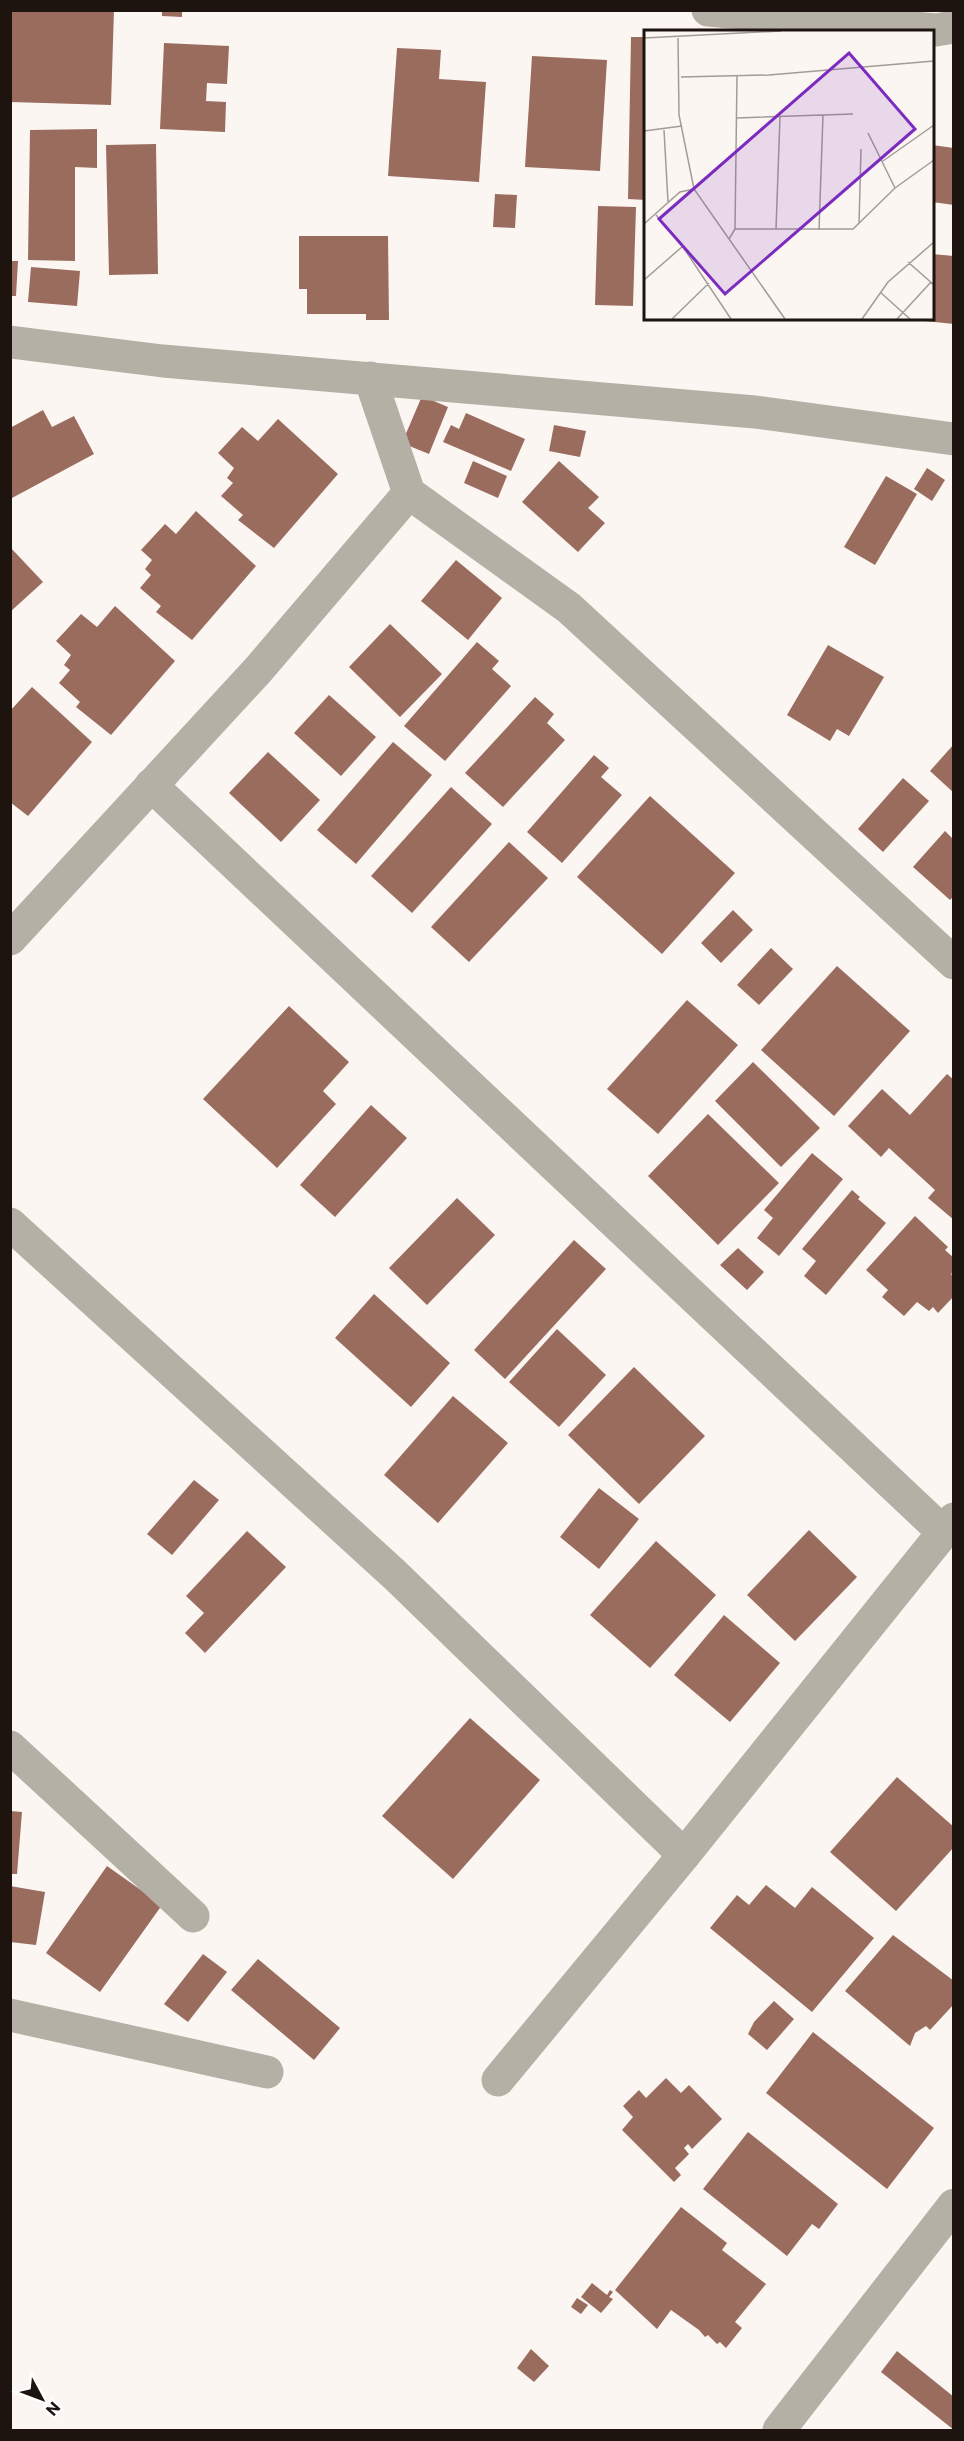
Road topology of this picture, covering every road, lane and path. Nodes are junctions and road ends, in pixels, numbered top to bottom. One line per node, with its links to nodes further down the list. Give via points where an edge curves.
1 (708, 10): 2 (street, via 936,30)
2 (954, 27)
3 (10, 342): 4 (street, via 163,361)
4 (370, 378): 5 (street, via 755,412); 6 (street)
5 (954, 439)
6 (409, 493): 7 (street, via 258,670); 9 (street, via 569,608)
7 (151, 785): 8 (street); 11 (street)
8 (10, 939)
9 (954, 963)
10 (10, 1224): 13 (street, via 395,1575)
11 (948, 1526): 13 (street)
12 (10, 1748): 14 (street)
13 (684, 1855): 17 (street)
14 (193, 1916)
15 (10, 2015): 16 (street)
16 (267, 2072)
17 (498, 2080)
18 (954, 2205): 19 (street)
19 (779, 2430)

